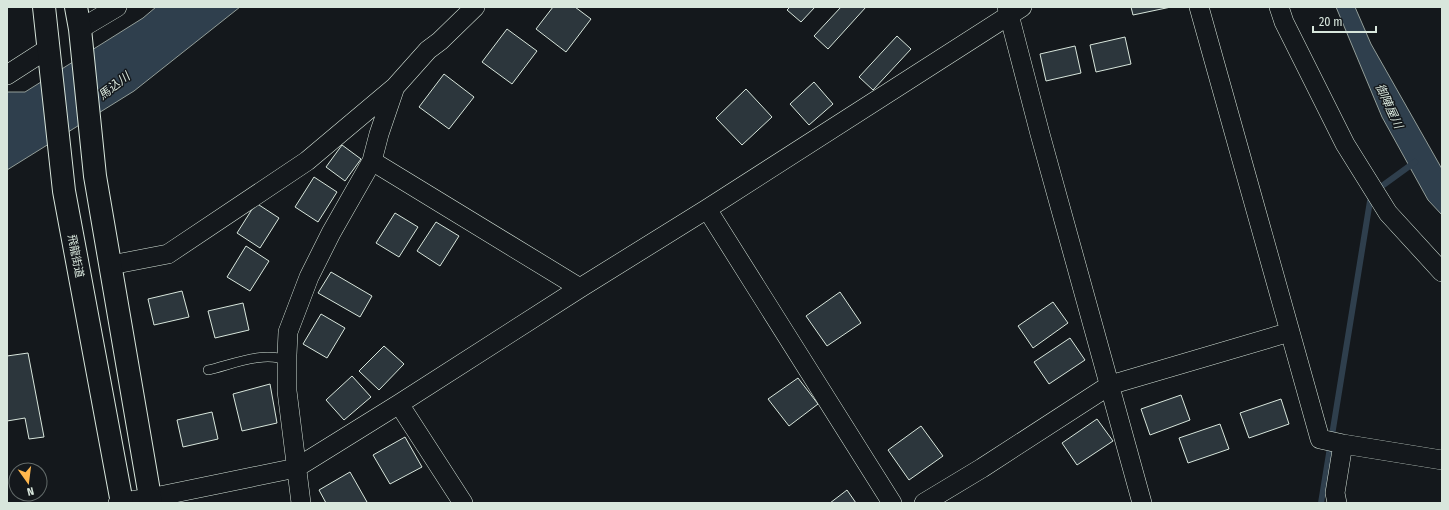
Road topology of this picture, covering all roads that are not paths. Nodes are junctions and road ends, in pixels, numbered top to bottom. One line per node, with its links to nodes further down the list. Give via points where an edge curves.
1 (44, 7): 9 (highway, 飛龍街道)
2 (76, 7): 8 (highway)
3 (117, 7): 8 (street)
4 (475, 7): 11 (street, via 428,50)
5 (1199, 7): 17 (street)
6 (1278, 7): 15 (street, via 1357,164 1388,213)
7 (1013, 9): 13 (street); 20 (street, via 1040,134)
8 (80, 29): 14 (highway, via 95,176)
9 (49, 48): 10 (street); 26 (highway, 飛龍街道, via 64,191)
10 (7, 75)
11 (395, 87): 12 (street); 14 (street, via 307,162 168,254)
12 (372, 161): 16 (street); 18 (street, via 331,232 309,277 288,332)
13 (707, 209): 16 (street); 29 (street)
14 (111, 265): 25 (highway)
15 (1442, 272)
16 (580, 288): 21 (street)
17 (1290, 332): 20 (street); 22 (street, via 1320,439)
18 (287, 361): 19 (lane, via 270,356); 24 (street, via 287,391)
19 (208, 370)
20 (1110, 385): 30 (street); 31 (street)
21 (399, 404): 24 (street); 28 (street)
22 (1343, 444): 23 (street); 32 (street, via 1335,493)
23 (1442, 460)
24 (296, 468): 25 (street); 27 (street)
25 (151, 500): 26 (street)
26 (121, 503)
27 (301, 503)
28 (463, 503)
29 (892, 503)
30 (924, 503)
31 (1142, 503)
32 (1337, 503)

